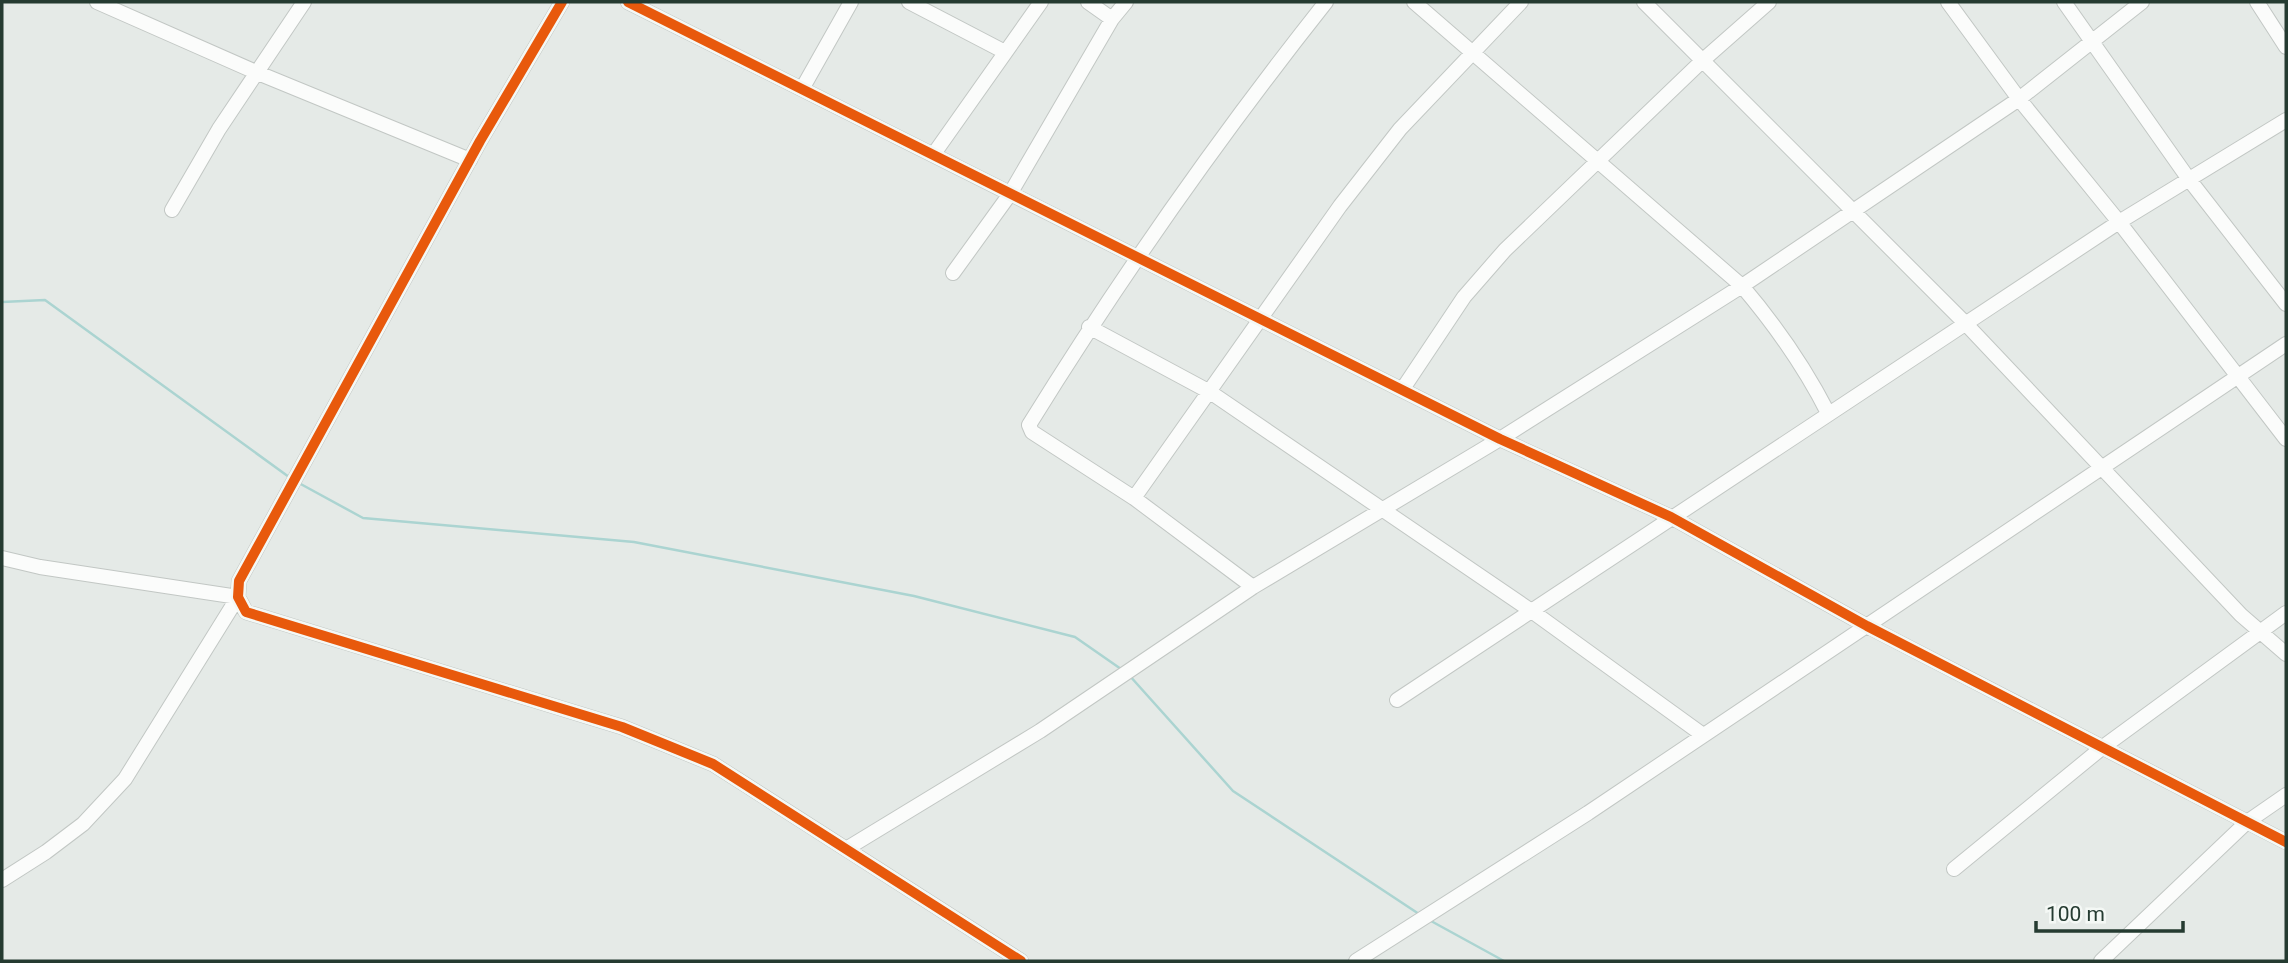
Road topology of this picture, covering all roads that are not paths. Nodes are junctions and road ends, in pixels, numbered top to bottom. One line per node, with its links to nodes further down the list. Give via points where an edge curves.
1 (97, 2): 25 (street)
2 (304, 2): 25 (street)
3 (562, 2): 30 (street)
4 (628, 2): 26 (street)
5 (851, 2): 26 (street)
6 (909, 2): 22 (street)
7 (1041, 2): 22 (street)
8 (1088, 2): 19 (street)
9 (1126, 2): 19 (street)
10 (1325, 2): 37 (street)
11 (1415, 2): 23 (street)
12 (1521, 2): 23 (street)
13 (1644, 2): 24 (street)
14 (1769, 2): 24 (street)
15 (1948, 2): 27 (street)
16 (2064, 2): 20 (street)
17 (2142, 2): 20 (street)
18 (2257, 2): 21 (street)
19 (1112, 19): 33 (street)
20 (2091, 41): 27 (street); 32 (street)
21 (2286, 47)
22 (1005, 52): 29 (street)
23 (1470, 52): 31 (street); 41 (street, via 1399,129)
24 (1702, 61): 31 (street); 35 (street)
25 (258, 74): 30 (street); 34 (street, via 219,129)
26 (802, 89): 29 (street)
27 (2019, 99): 35 (street); 36 (street)
28 (2286, 120): 32 (street)
29 (933, 155): 33 (street)
30 (470, 160): 57 (street, via 239,581)
31 (1599, 161): 39 (street); 46 (street, via 1464,297)
32 (2188, 178): 36 (street); 40 (street)
33 (1010, 194): 37 (street); 38 (street)
34 (172, 210)
35 (1854, 212): 39 (street); 42 (street)
36 (2119, 222): 42 (street); 45 (street)
37 (1137, 257): 41 (street); 43 (street)
38 (953, 273)
39 (1742, 286): 48 (street, via 1804,367); 49 (street)
40 (2286, 304)
41 (1261, 318): 46 (street); 47 (street)
42 (1965, 323): 48 (street); 51 (street)
43 (1089, 327): 47 (street); 52 (street, via 1030,428)
44 (2286, 344): 45 (street)
45 (2235, 376): 50 (street); 51 (street)
46 (1402, 390): 49 (street)
47 (1210, 392): 52 (street); 53 (street)
48 (1828, 413): 54 (street)
49 (1500, 439): 53 (street); 54 (street)
50 (2286, 439)
51 (2100, 466): 60 (street); 61 (street, via 2241,615)
52 (1134, 498): 56 (street)
53 (1381, 508): 56 (street); 58 (street)
54 (1671, 517): 58 (street); 60 (street)
55 (2, 558): 57 (street)
56 (1253, 586): 69 (street, via 1040,732)
57 (238, 597): 69 (street, via 246,612 622,727 713,764); 71 (street, via 125,779 83,824)
58 (1533, 612): 63 (street); 64 (street)
59 (2286, 613): 61 (street)
60 (1867, 626): 64 (street); 65 (street)
61 (2263, 631): 62 (street); 65 (street)
62 (2286, 654)
63 (1397, 700)
64 (1703, 736): 73 (street)
65 (2103, 747): 67 (street); 70 (street)
66 (2286, 795): 67 (street)
67 (2247, 821): 68 (street); 74 (street)
68 (2286, 842)
69 (846, 849): 72 (street)
70 (1954, 869)
71 (2, 880)
72 (1021, 961)
73 (1356, 961)
74 (2101, 961)

